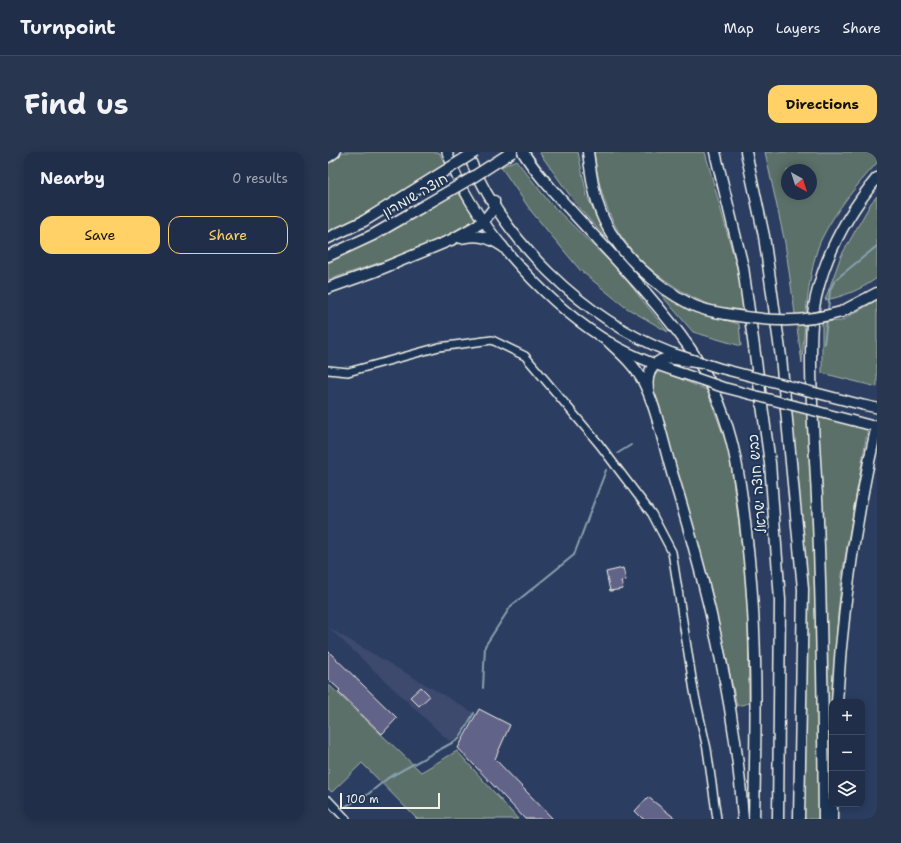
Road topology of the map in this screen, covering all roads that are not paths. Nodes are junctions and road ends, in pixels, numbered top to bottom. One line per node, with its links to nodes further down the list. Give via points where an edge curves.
1 (335, 152): 10 (highway)
2 (447, 152): 13 (main road)
3 (467, 152): 12 (main road)
4 (475, 152): 14 (highway, חוצה שומרון, bridge, via 364,221)
5 (512, 152): 17 (highway, חוצה שומרון, bridge, via 420,208)
6 (523, 152): 36 (highway, via 557,196 677,331 703,371 724,417 739,470 753,588)
7 (588, 152): 19 (highway, bridge, via 596,198 604,221 618,242 636,263 673,294 702,309 774,322 824,317 840,312)
8 (715, 152): 37 (highway, כביש חוצה ישראל, via 743,268 770,463 780,600)
9 (746, 152): 38 (highway, via 764,236 781,357 803,590)
10 (328, 157)
11 (877, 178): 39 (highway, via 843,228 826,264 816,298 811,332 813,440 822,624)
12 (494, 201): 13 (highway, via 494,208); 21 (main road, via 504,218 549,273 582,301 638,339)
13 (483, 222): 15 (highway); 16 (main road)
14 (328, 238)
15 (452, 240): 16 (highway, via 481,236); 18 (highway, via 383,269)
16 (502, 246): 20 (main road, via 568,312)
17 (328, 256)
18 (328, 288)
19 (877, 293)
20 (610, 343): 23 (main road); 25 (highway, via 631,363)
21 (673, 356): 22 (highway, bridge); 23 (highway)
22 (702, 363): 26 (main road, bridge)
23 (654, 364): 25 (highway, via 649,374); 27 (main road, bridge, via 722,387)
24 (328, 370): 34 (street, via 348,372 439,347 492,340 525,356 599,444 652,514 672,552)
25 (648, 392): 35 (highway, via 685,514 708,605 740,773)
26 (877, 408)
27 (877, 426): 29 (highway)
28 (877, 455): 29 (highway)
29 (868, 464): 30 (highway, via 848,578)
30 (837, 699)
31 (328, 800): 33 (street)
32 (832, 807): 40 (highway)
33 (346, 819)
34 (717, 819)
35 (743, 819)
36 (754, 819)
37 (778, 819)
38 (799, 819)
39 (824, 819)
40 (832, 819)

